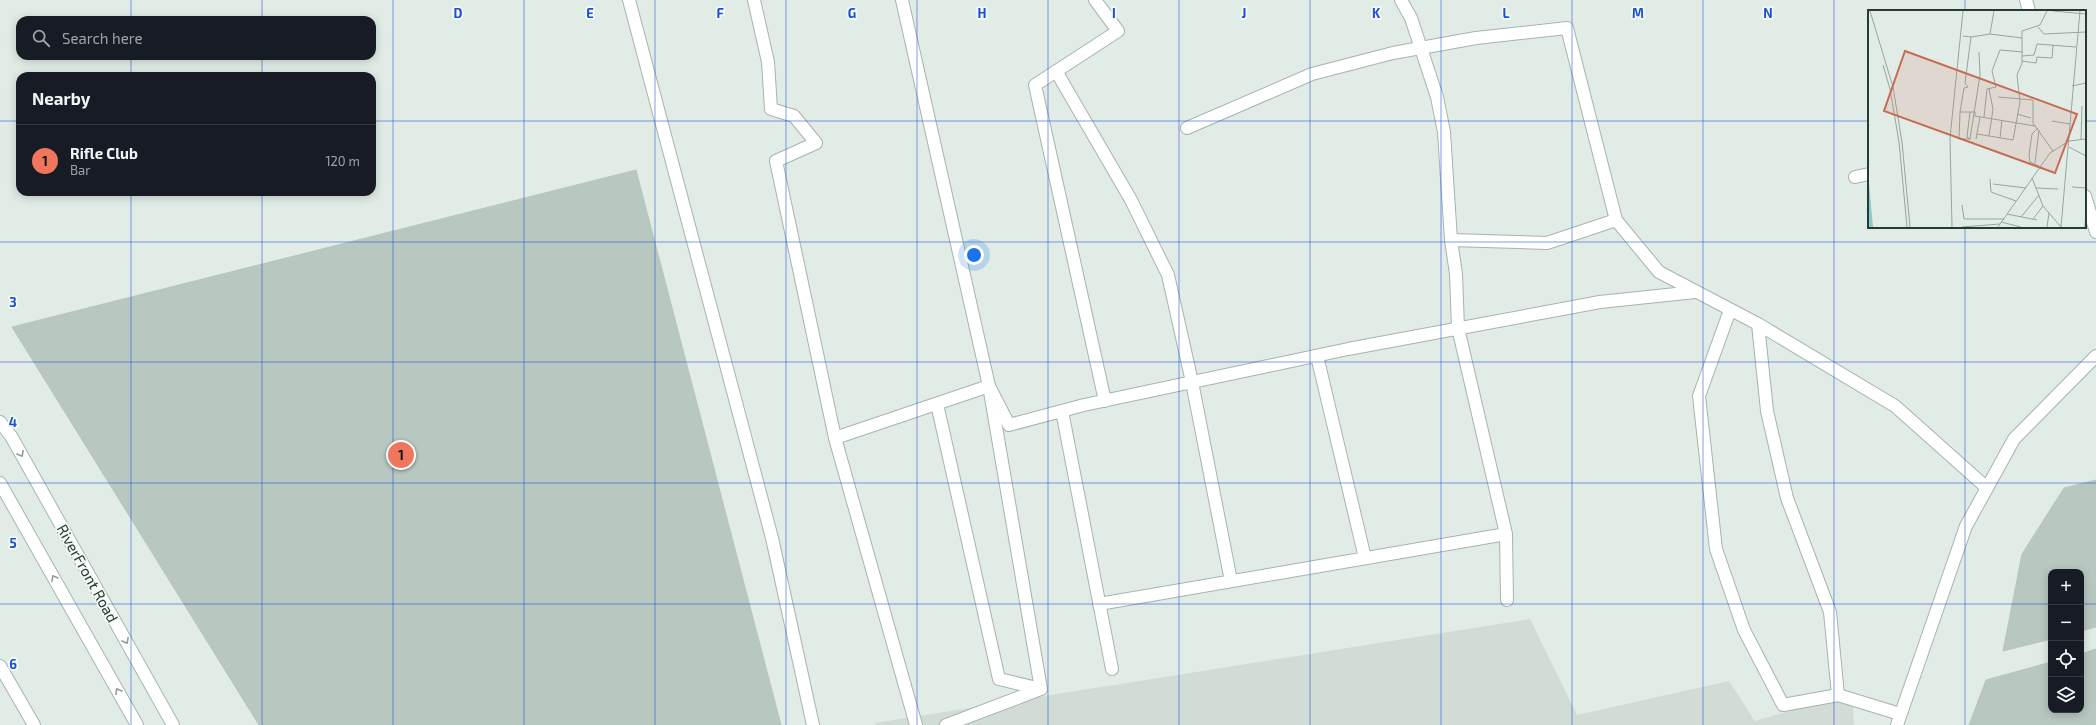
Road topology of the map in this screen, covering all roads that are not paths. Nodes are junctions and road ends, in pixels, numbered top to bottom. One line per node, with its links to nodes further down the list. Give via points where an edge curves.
1 (629, 0): 45 (street, via 772,538)
2 (754, 0): 29 (street, via 768,62 771,109 794,116 816,143 776,161)
3 (902, 0): 24 (street)
4 (1095, 0): 9 (street, via 1118,31)
5 (1401, 0): 8 (street)
6 (2026, 0): 7 (street)
7 (2029, 10)
8 (1422, 48): 10 (street, via 1312,74); 14 (street, via 1476,38 1567,28); 16 (street, via 1437,96 1444,132)
9 (1056, 71): 23 (street, via 1130,200 1168,275); 25 (street, via 1035,85)
10 (1187, 128)
11 (1868, 174): 12 (street)
12 (1855, 177)
13 (2086, 199): 15 (street)
14 (1616, 220): 16 (street, via 1547,243); 17 (street, via 1659,272)
15 (2096, 232)
16 (1451, 240): 20 (street, via 1456,274)
17 (1695, 292): 18 (street); 20 (street, via 1600,302)
18 (1730, 310): 19 (street); 40 (street, via 1699,396 1716,550 1744,630 1783,705)
19 (1758, 324): 31 (street, via 1895,406); 40 (street, via 1767,411 1787,498 1830,612)
20 (1458, 328): 21 (street); 32 (street)
21 (1317, 356): 23 (street); 33 (street)
22 (2096, 356): 31 (street, via 2014,439)
23 (1192, 382): 25 (street); 34 (street)
24 (989, 386): 26 (street); 27 (street, via 1009,425); 39 (street)
25 (1105, 401): 27 (street)
26 (937, 404): 29 (street); 39 (street, via 999,678)
27 (1062, 411): 36 (street)
28 (0, 422): 44 (street, RiverFront Road, one-way to 44, via 11,436)
29 (835, 438): 46 (street)
30 (0, 483): 43 (street, one-way to 30)
31 (1987, 488): 41 (street, via 1966,526)
32 (1506, 534): 33 (street); 35 (street)
33 (1365, 558): 34 (street)
34 (1231, 581): 36 (street)
35 (1507, 600)
36 (1099, 604): 38 (street)
37 (0, 666): 42 (street)
38 (1112, 669)
39 (1041, 689): 47 (street)
40 (1838, 695): 41 (street)
41 (1898, 719)
42 (34, 725)
43 (137, 725)
44 (173, 725)
45 (813, 725)
46 (916, 725)
47 (946, 725)

